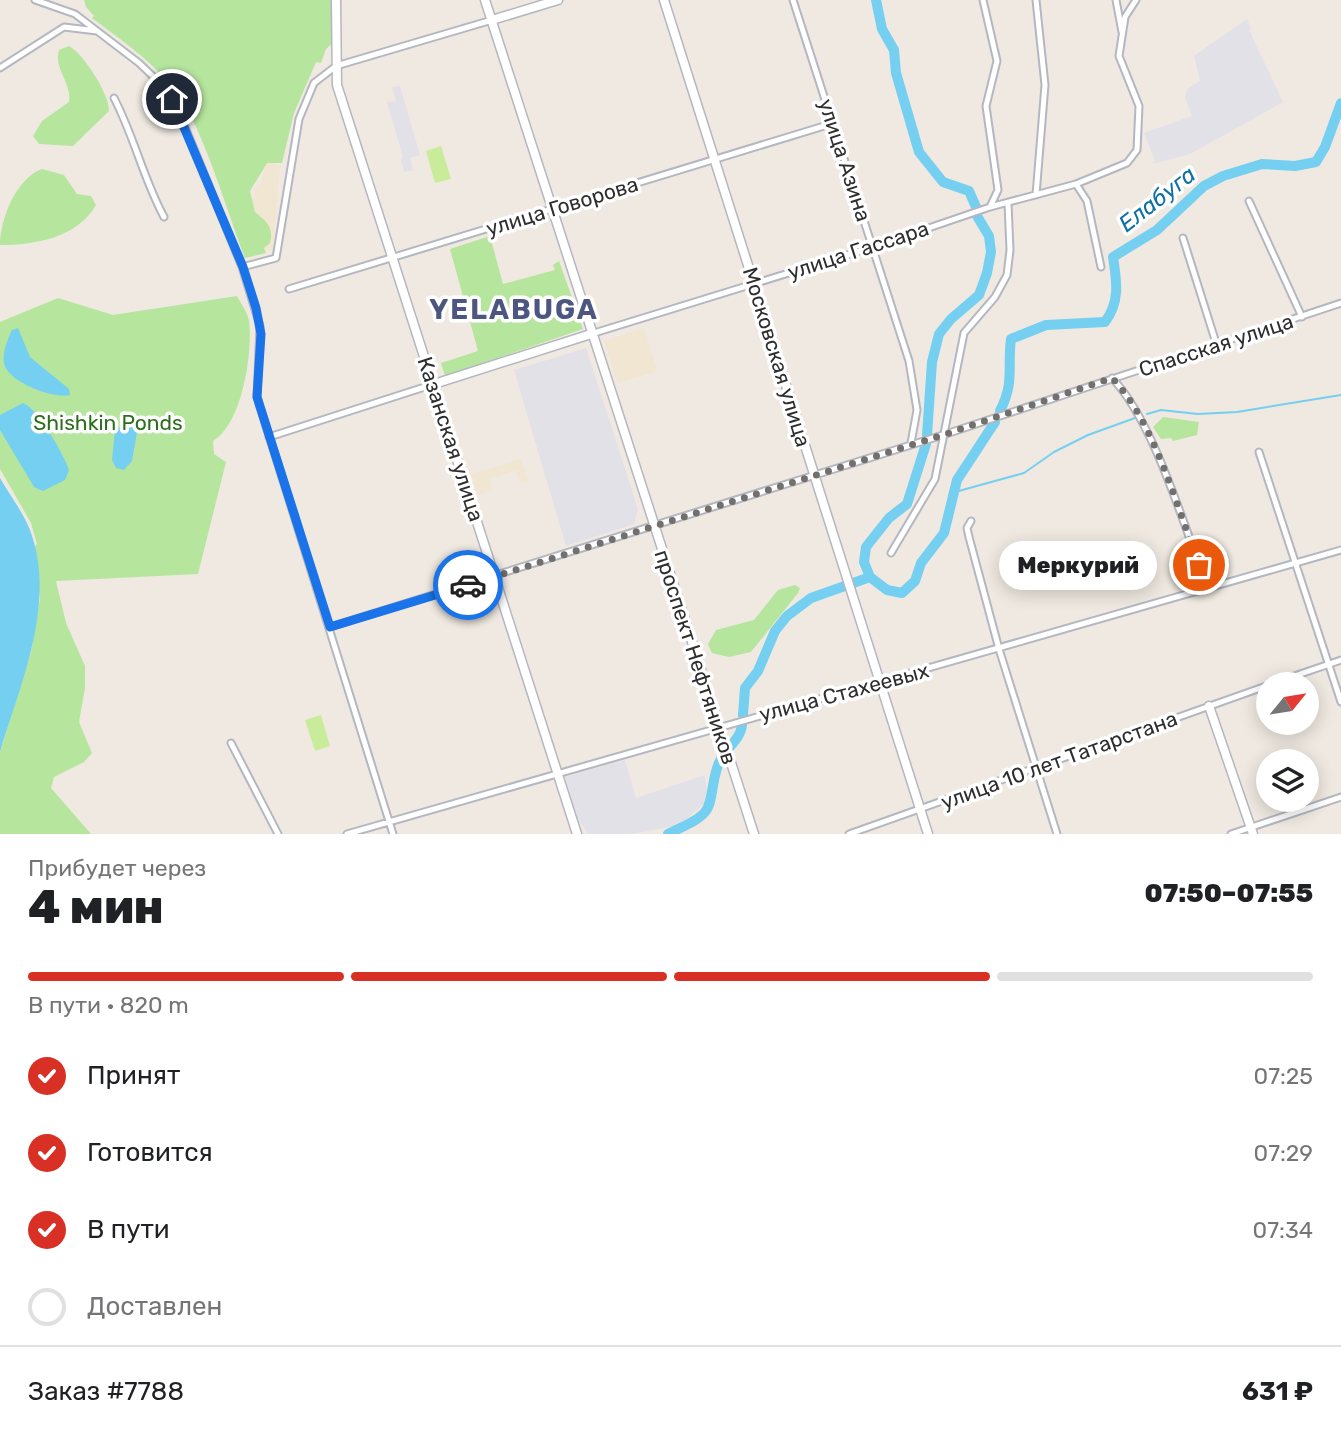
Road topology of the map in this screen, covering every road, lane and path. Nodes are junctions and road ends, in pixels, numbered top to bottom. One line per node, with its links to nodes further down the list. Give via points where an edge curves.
1 (34, 0): 12 (street, via 75,14)
2 (336, 0): 14 (main road, Казанская улица)
3 (485, 0): 11 (main road, проспект Нефтяников)
4 (558, 0): 11 (main road)
5 (664, 0): 18 (main road, Московская улица)
6 (793, 0): 17 (street, улица Азина)
7 (983, 0): 23 (street, via 997,61 986,106 998,190)
8 (1036, 0): 20 (street, via 1045,85)
9 (1116, 0): 13 (street)
10 (1136, 0): 13 (street, via 1125,17)
11 (492, 20): 14 (street); 24 (main road, проспект Нефтяников)
12 (97, 31): 15 (street, via 64,27); 29 (street, via 153,74 172,99)
13 (1123, 35): 19 (street, улица Гассара, via 1119,56 1140,116 1137,150 1127,163)
14 (335, 66): 28 (main road, Казанская улица); 29 (street, via 314,83 299,119 276,258)
15 (0, 68)
16 (114, 97): 25 (street)
17 (834, 123): 18 (street, улица Говорова); 27 (street, улица Азина)
18 (715, 159): 24 (street, улица Говорова); 31 (main road, Московская улица)
19 (1076, 184): 20 (street, улица Гассара); 30 (street, via 1087,201)
20 (1036, 195): 22 (street, улица Гассара)
21 (1249, 201): 34 (street)
22 (1008, 203): 23 (street, улица Гассара); 39 (street, via 1007,275 995,297 964,332)
23 (990, 207): 27 (street, улица Гассара)
24 (552, 209): 28 (street, улица Говорова); 35 (main road, проспект Нефтяников)
25 (164, 217)
26 (1183, 238): 36 (street)
27 (873, 247): 31 (street, улица Гассара); 41 (street, улица Азина, via 915,388 916,427)
28 (391, 259): 32 (street, улица Говорова); 38 (main road, Казанская улица)
29 (243, 267): 40 (street, via 260,326 256,390)
30 (1101, 267)
31 (754, 283): 35 (street, улица Гассара); 43 (main road, Московская улица)
32 (289, 289)
33 (1341, 303): 34 (street, Спасская улица)
34 (1302, 317): 36 (street, Спасская улица)
35 (591, 334): 38 (main road, улица Гассара); 45 (main road, проспект Нефтяников)
36 (1217, 346): 37 (street, Спасская улица)
37 (1112, 378): 39 (street, Спасская улица); 50 (street, via 1144,424)
38 (434, 384): 40 (street, улица Гассара); 49 (main road, Казанская улица)
39 (946, 434): 41 (street, Спасская улица); 47 (street, via 935,479)
40 (269, 437): 51 (street)
41 (911, 443): 43 (street, Спасская улица)
42 (1259, 452): 48 (street)
43 (814, 476): 45 (street, Спасская улица); 56 (main road, Московская улица)
44 (971, 521): 52 (street, via 967,528)
45 (654, 526): 49 (street, Спасская улица); 60 (main road, проспект Нефтяников)
46 (1341, 550): 48 (street, улица Стахеевых)
47 (891, 553)
48 (1295, 564): 50 (street, улица Стахеевых); 54 (street)
49 (495, 576): 51 (street, Спасская улица); 63 (main road, Казанская улица)
50 (1208, 588): 52 (street, улица Стахеевых)
51 (330, 627): 66 (street)
52 (999, 649): 56 (street, улица Стахеевых); 62 (street)
53 (1341, 660): 54 (street, улица 10 лет Татарстана)
54 (1327, 664): 55 (street, улица 10 лет Татарстана); 58 (street)
55 (1305, 672)
56 (880, 682): 60 (street, улица Стахеевых); 65 (main road, Московская улица)
57 (1256, 690): 59 (street, улица 10 лет Татарстана)
58 (1341, 702)
59 (1209, 706): 62 (street, улица 10 лет Татарстана); 67 (main road)
60 (719, 726): 63 (street, улица Стахеевых); 72 (main road, проспект Нефтяников)
61 (231, 743): 68 (street)
62 (1035, 768): 65 (street, улица 10 лет Татарстана); 75 (street)
63 (558, 771): 66 (street, улица Стахеевых); 71 (main road, Казанская улица)
64 (1341, 797): 67 (street)
65 (920, 809): 73 (street, улица 10 лет Татарстана); 74 (main road, Московская улица)
66 (389, 822): 69 (street, улица Стахеевых); 70 (street)
67 (1252, 831): 76 (street)
68 (278, 834)
69 (347, 834)
70 (393, 834)
71 (577, 834)
72 (754, 834)
73 (849, 834)
74 (928, 834)
75 (1057, 834)
76 (1231, 834)

